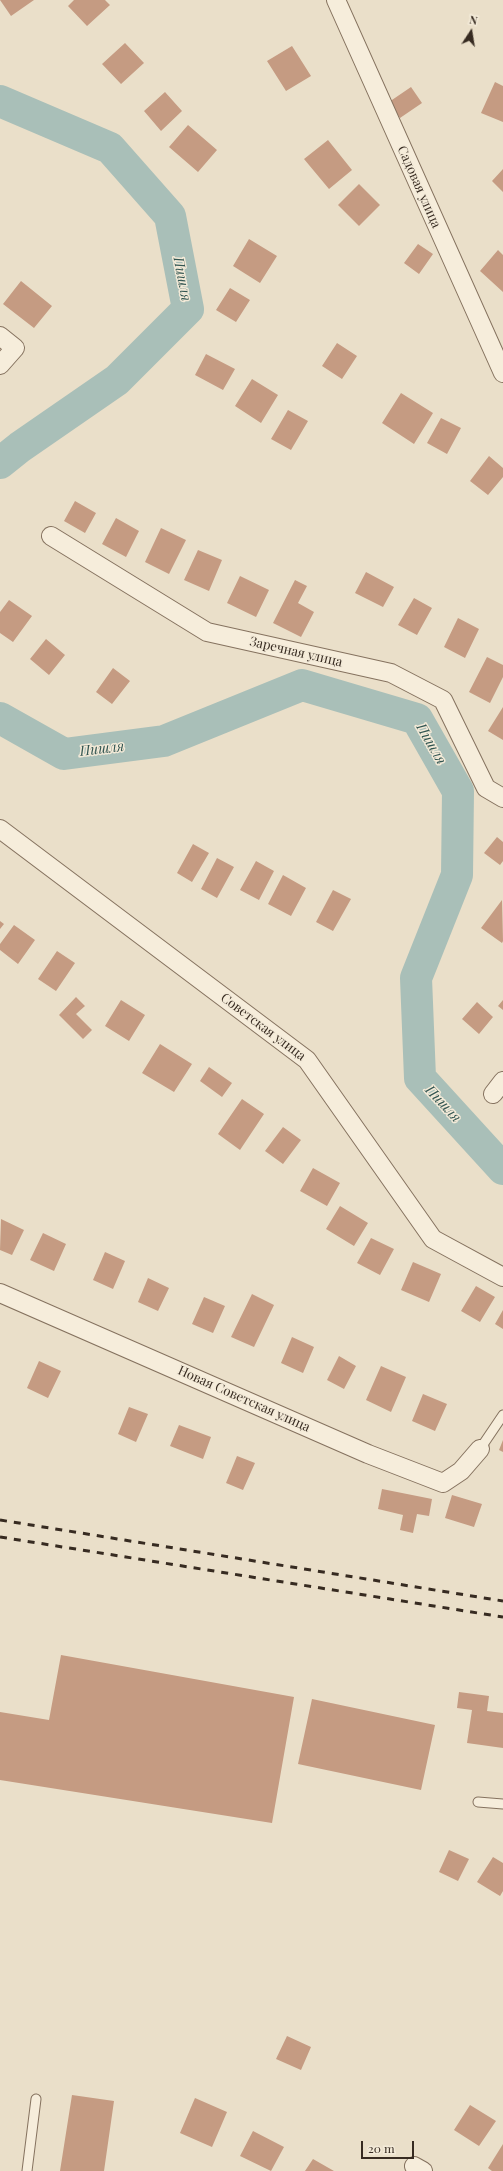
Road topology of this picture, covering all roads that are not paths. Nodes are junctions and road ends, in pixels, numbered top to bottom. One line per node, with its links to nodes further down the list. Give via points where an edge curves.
1 (336, 0): 4 (street, Садовая улица)
2 (0, 336): 3 (street, via 15,348)
3 (0, 365)
4 (503, 374)
5 (51, 536): 6 (street, Заречная улица, via 207,632 391,673 443,700 486,788)
6 (503, 798)
7 (0, 829): 8 (street, Советская улица, via 307,1060 433,1239)
8 (503, 1277)
9 (0, 1293): 11 (street, Новая Советская улица, via 362,1451 444,1483 461,1471)
10 (503, 1415): 11 (lane)
11 (480, 1449)
12 (478, 1802): 13 (lane)
13 (503, 1804)
14 (36, 2098): 15 (lane)
15 (27, 2171)

